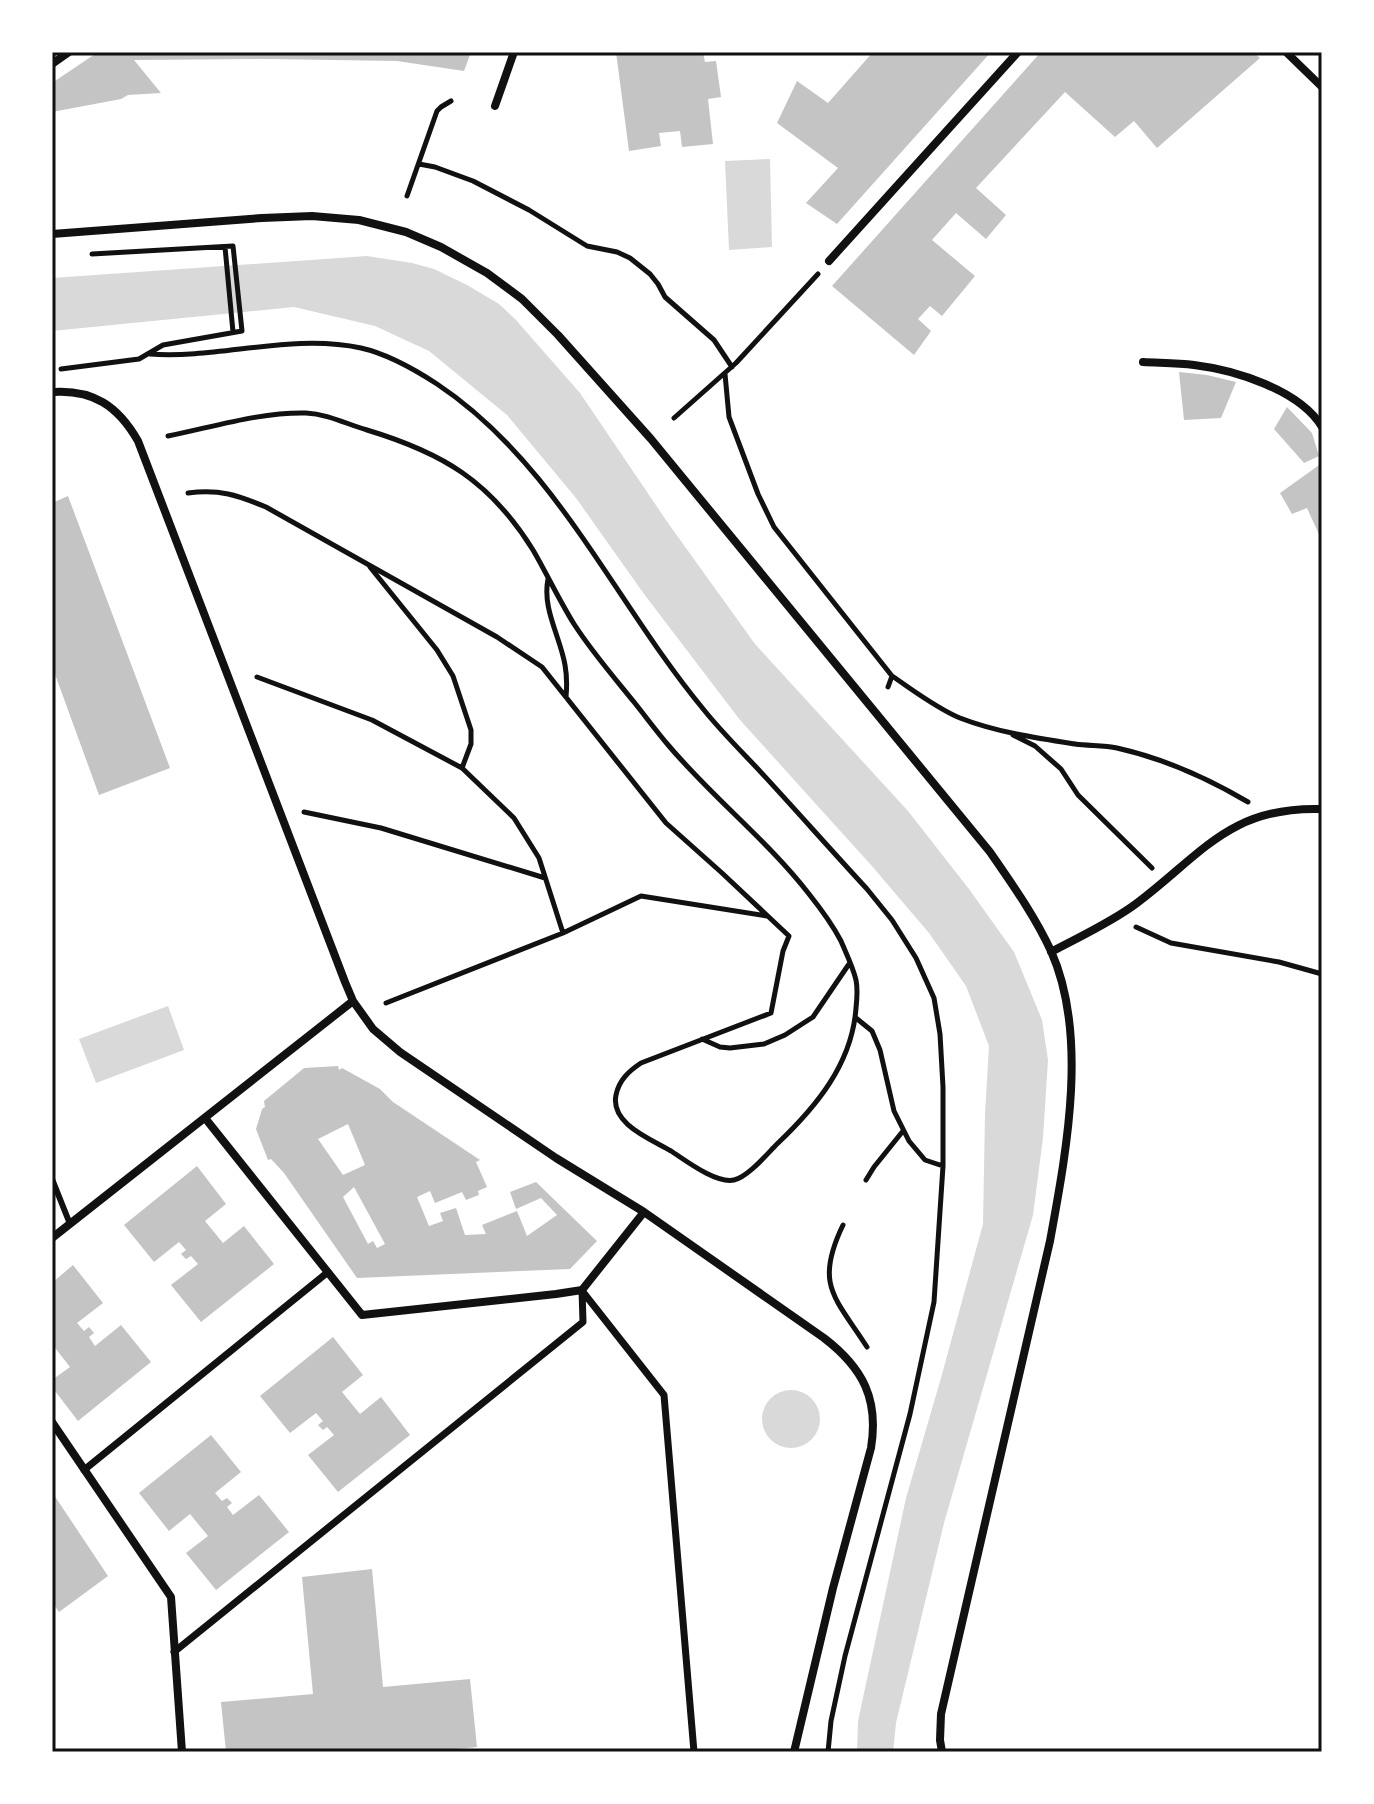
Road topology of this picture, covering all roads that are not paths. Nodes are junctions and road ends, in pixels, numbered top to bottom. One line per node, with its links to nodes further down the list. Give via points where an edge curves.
1 (69, 52): 5 (street)
2 (514, 52): 7 (street)
3 (1018, 52): 9 (street)
4 (1286, 52): 6 (street)
5 (52, 64)
6 (1322, 87)
7 (495, 106)
8 (52, 234): 14 (street, via 262,218 359,220 406,232 487,273 558,335 661,451 990,852)
9 (829, 261)
10 (1143, 362): 12 (street, via 1195,365 1278,389)
11 (52, 392): 15 (street, via 87,394 104,403 138,441)
12 (1322, 427)
13 (1322, 809): 14 (street, via 1286,810 1235,826 1134,906)
14 (1051, 952): 29 (street, via 1064,988 1071,1040 1061,1181 941,1714)
15 (353, 1001): 16 (street); 18 (street, via 373,1029 400,1052)
16 (205, 1118): 19 (street); 21 (street)
17 (52, 1179): 19 (lane)
18 (644, 1212): 22 (street); 28 (street, via 836,1347 860,1375 874,1412 871,1448)
19 (70, 1224): 20 (street)
20 (52, 1238)
21 (328, 1272): 22 (street, via 362,1315); 24 (street)
22 (582, 1290): 25 (street, via 583,1322); 27 (street, via 664,1395)
23 (52, 1422): 24 (street)
24 (84, 1470): 25 (street, via 171,1597)
25 (174, 1652): 26 (street)
26 (182, 1752)
27 (694, 1752)
28 (794, 1752)
29 (942, 1752)

